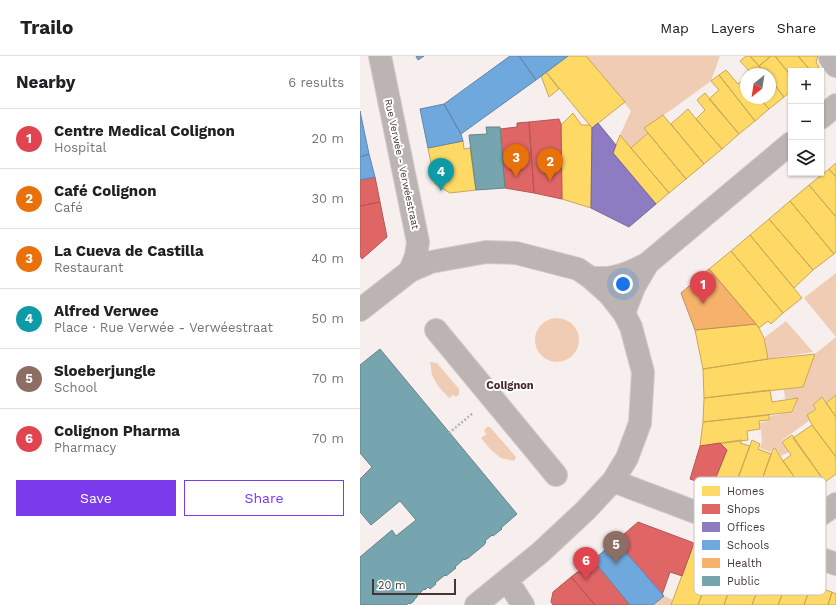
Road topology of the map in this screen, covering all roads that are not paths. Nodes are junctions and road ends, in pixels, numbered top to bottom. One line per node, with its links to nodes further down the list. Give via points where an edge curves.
1 (380, 56): 6 (street, Rue Verwée - Verwéestraat, via 418,242)
2 (836, 105): 3 (street)
3 (824, 115)
4 (788, 146): 5 (street)
5 (648, 264): 7 (street, via 608,278); 9 (street, via 634,287)
6 (410, 270): 7 (street, via 431,262 486,252 516,253 578,269); 8 (street)
7 (591, 278): 9 (street, via 610,294)
8 (360, 310)
9 (624, 313): 12 (street, via 631,326 643,372 640,423 627,458)
10 (436, 330): 11 (street)
11 (556, 475)
12 (613, 481): 15 (street); 18 (street, via 586,510)
13 (836, 504): 14 (street)
14 (826, 511)
15 (694, 512)
16 (826, 561): 17 (street)
17 (836, 564)
18 (507, 580): 19 (street); 20 (street)
19 (476, 605)
20 (523, 605)

